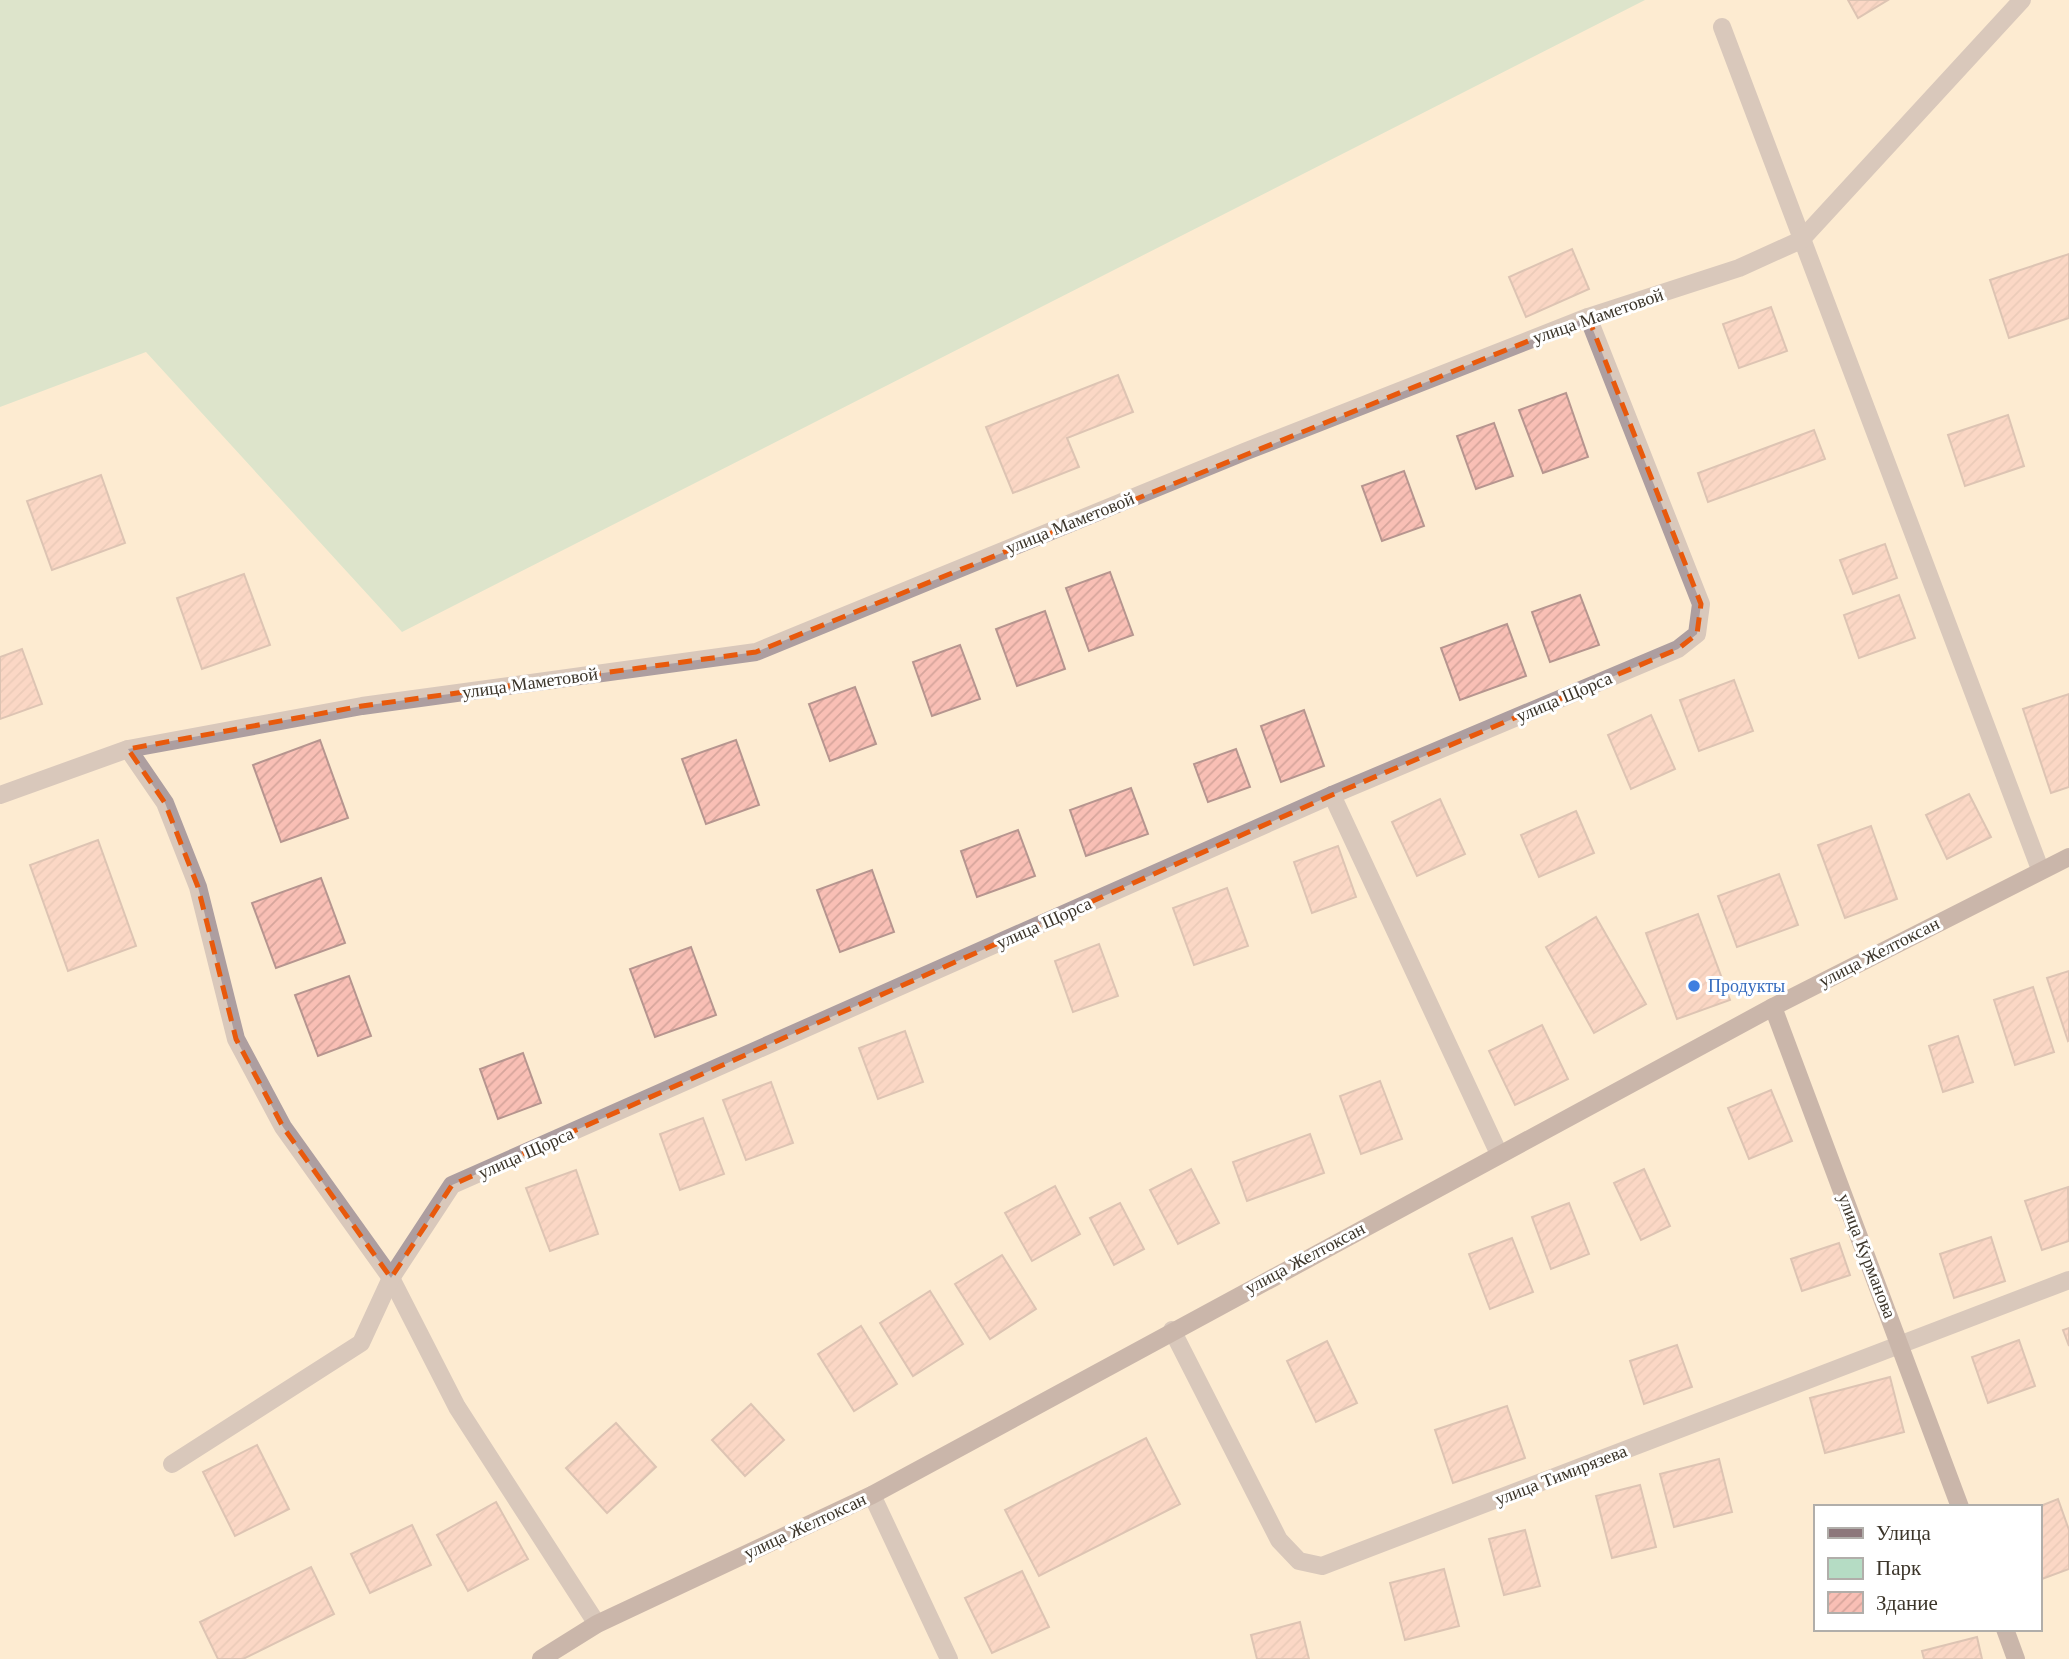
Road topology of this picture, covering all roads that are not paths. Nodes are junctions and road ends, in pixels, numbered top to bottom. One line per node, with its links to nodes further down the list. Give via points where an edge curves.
1 (2022, 0): 3 (street, улица Маметовой)
2 (1722, 27): 3 (street)
3 (1801, 240): 4 (street, улица Маметовой, via 1739,268); 9 (street)
4 (1588, 317): 5 (street, улица Маметовой, via 756,652 362,706); 7 (street, улица Щорса, via 1701,604 1698,634 1678,649)
5 (128, 749): 6 (street, улица Маметовой); 12 (street, via 165,803 198,887 236,1039 283,1127)
6 (0, 795)
7 (1332, 795): 11 (street); 12 (street, улица Щорса, via 452,1185)
8 (2069, 857): 9 (street, улица Желтоксан)
9 (2039, 870): 10 (street, улица Желтоксан)
10 (1773, 1007): 11 (street, улица Желтоксан); 15 (street, улица Курманова)
11 (1499, 1154): 14 (street, улица Желтоксан)
12 (391, 1278): 16 (street, улица Щорса, via 361,1343); 19 (street, via 457,1407)
13 (2069, 1280): 15 (street, улица Тимирязева)
14 (1172, 1329): 15 (street, улица Тимирязева, via 1279,1540 1299,1561 1322,1566); 17 (street, улица Желтоксан)
15 (1902, 1346): 18 (street, улица Курманова)
16 (172, 1464)
17 (872, 1494): 19 (street, улица Желтоксан); 22 (street)
18 (1959, 1505)
19 (597, 1624): 21 (street, улица Желтоксан)
20 (2006, 1631): 23 (street)
21 (541, 1659)
22 (948, 1659)
23 (2016, 1659)

